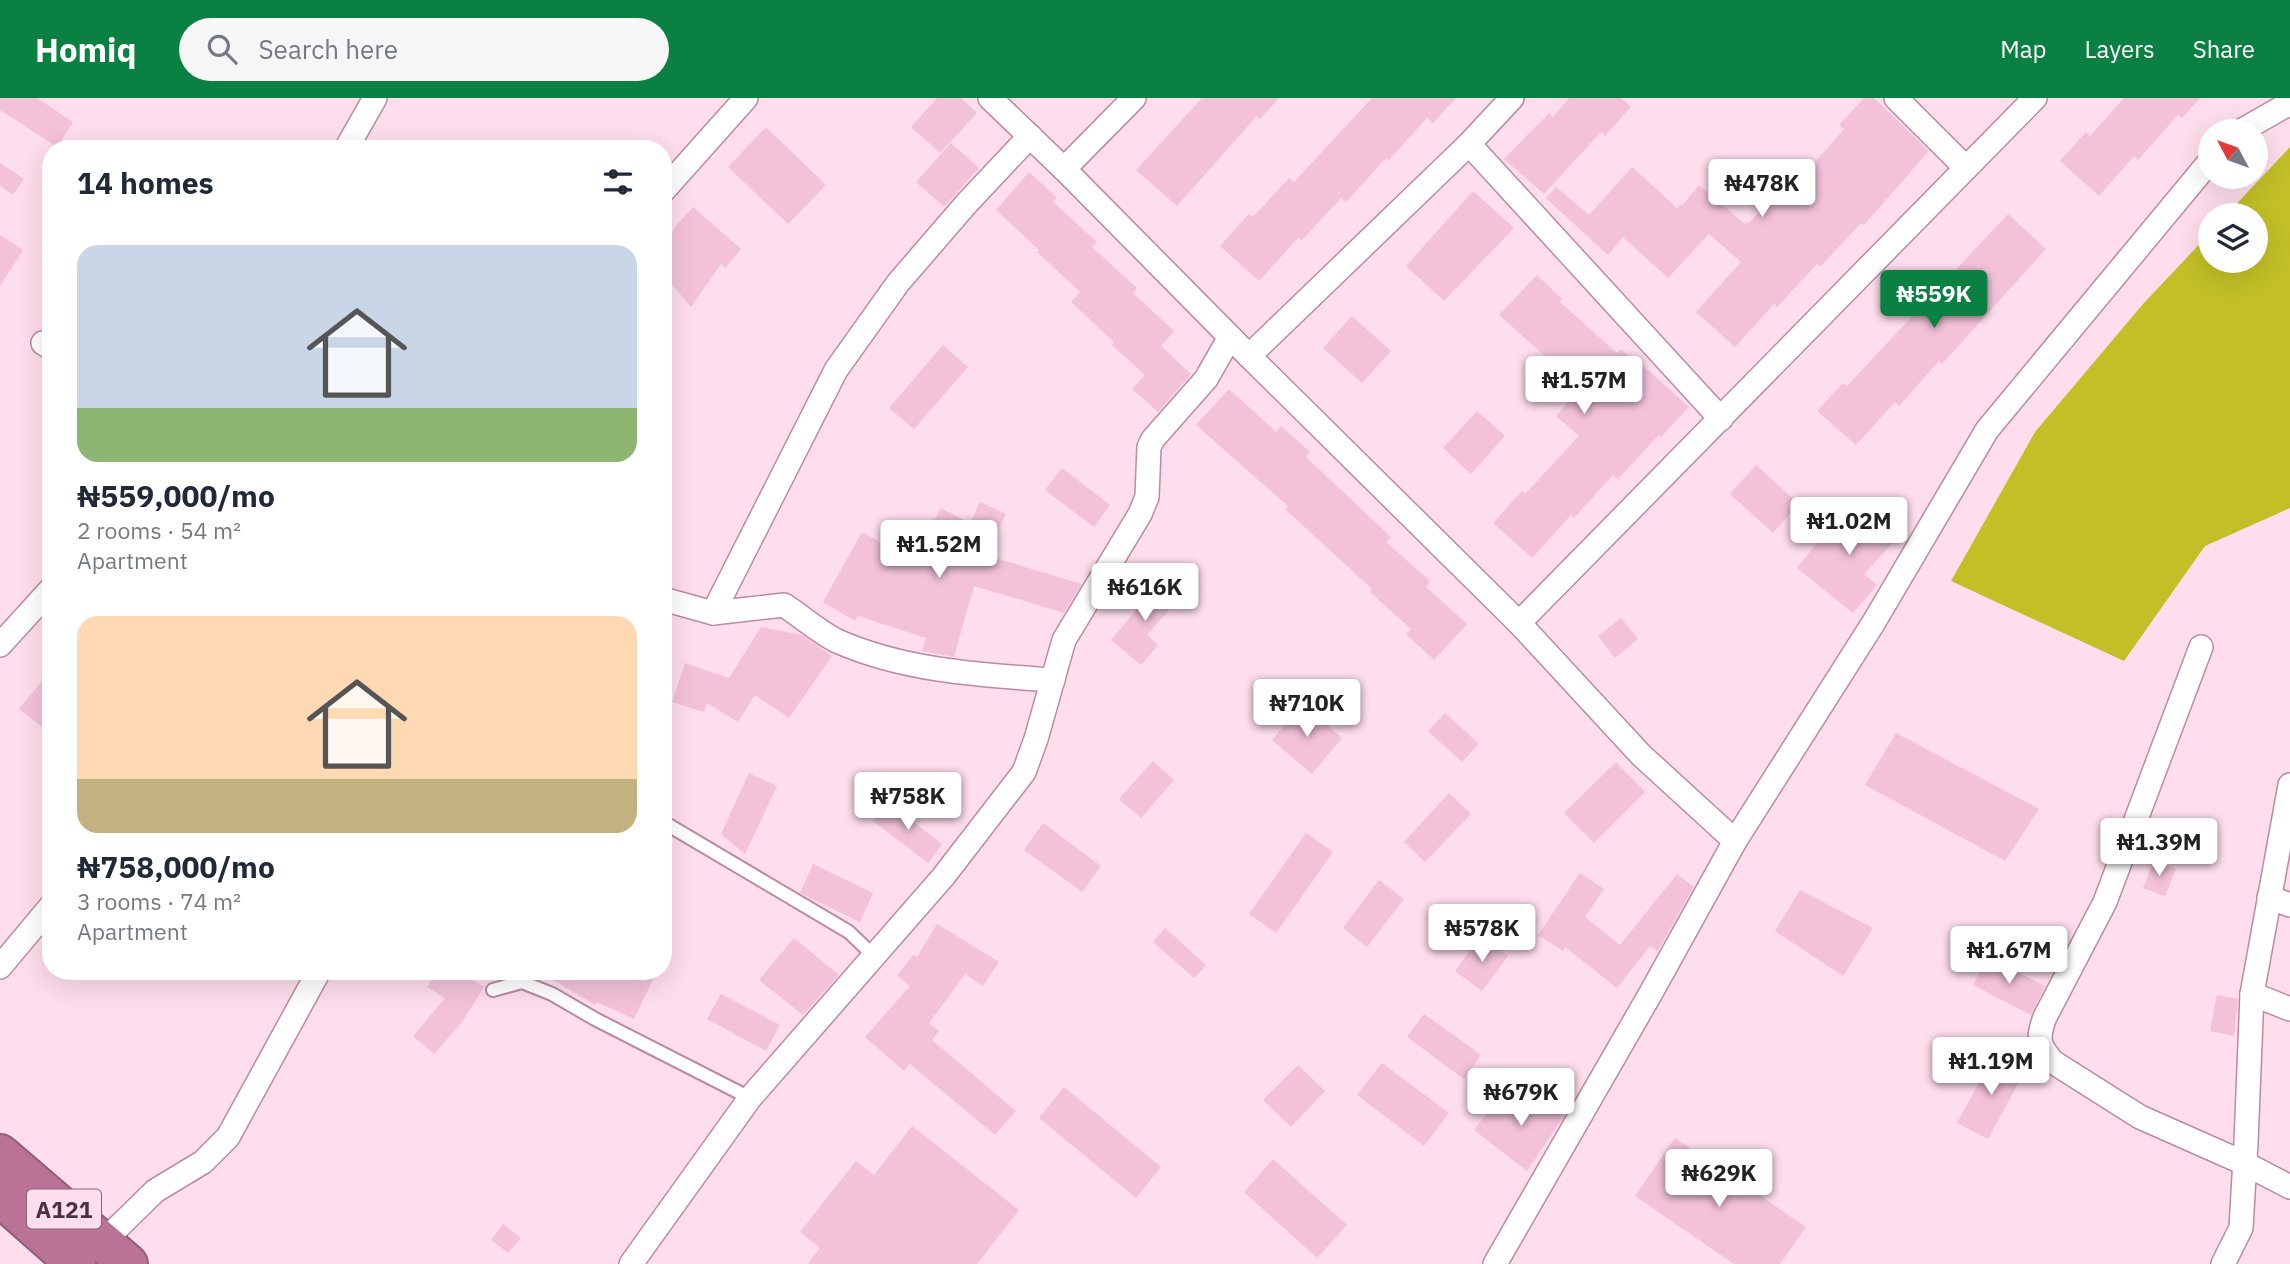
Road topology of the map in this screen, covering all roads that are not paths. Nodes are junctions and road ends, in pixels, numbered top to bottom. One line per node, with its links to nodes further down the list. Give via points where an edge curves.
1 (746, 98): 16 (street)
2 (990, 98): 10 (street)
3 (1134, 98): 14 (street)
4 (1512, 98): 12 (street)
5 (1896, 98): 13 (street)
6 (2035, 98): 13 (street)
7 (372, 99): 11 (street)
8 (2290, 105): 9 (street)
9 (2262, 119)
10 (1030, 136): 14 (street); 22 (street, via 898,283 836,370)
11 (351, 140)
12 (1469, 144): 18 (street); 19 (street)
13 (1966, 168): 19 (street)
14 (1064, 169): 17 (street)
15 (2198, 175): 29 (street, via 1987,430 1874,622)
16 (672, 181)
17 (1230, 337): 18 (street); 26 (street, via 1206,379 1153,439 1147,498 1064,640)
18 (1249, 356): 23 (street)
19 (1721, 419): 23 (street)
20 (42, 599): 24 (street)
21 (672, 601): 22 (street)
22 (713, 613): 26 (street, via 784,605 836,640 907,664)
23 (1519, 623): 29 (street, via 1642,755)
24 (0, 645)
25 (2201, 646): 40 (street, via 2105,902 2039,1034 2042,1050 2053,1062 2140,1117)
26 (1053, 680): 32 (street, via 1024,772)
27 (2290, 785): 30 (street)
28 (672, 827): 32 (lane, via 849,932)
29 (1735, 841): 45 (street)
30 (2280, 901): 36 (street)
31 (42, 917): 33 (street)
32 (874, 957): 38 (street)
33 (0, 967)
34 (314, 980): 43 (street, via 228,1137 203,1163 155,1191)
35 (494, 990): 38 (lane, via 522,982 552,994)
36 (2252, 994): 37 (street); 40 (street)
37 (2290, 1009)
38 (750, 1098): 44 (street)
39 (0, 1154): 43 (highway, A121)
40 (2244, 1163): 41 (street); 46 (street, via 2241,1228)
41 (2290, 1187)
42 (0, 1197): 43 (highway, A121)
43 (102, 1257)
44 (631, 1264)
45 (1495, 1264)
46 (2223, 1264)

